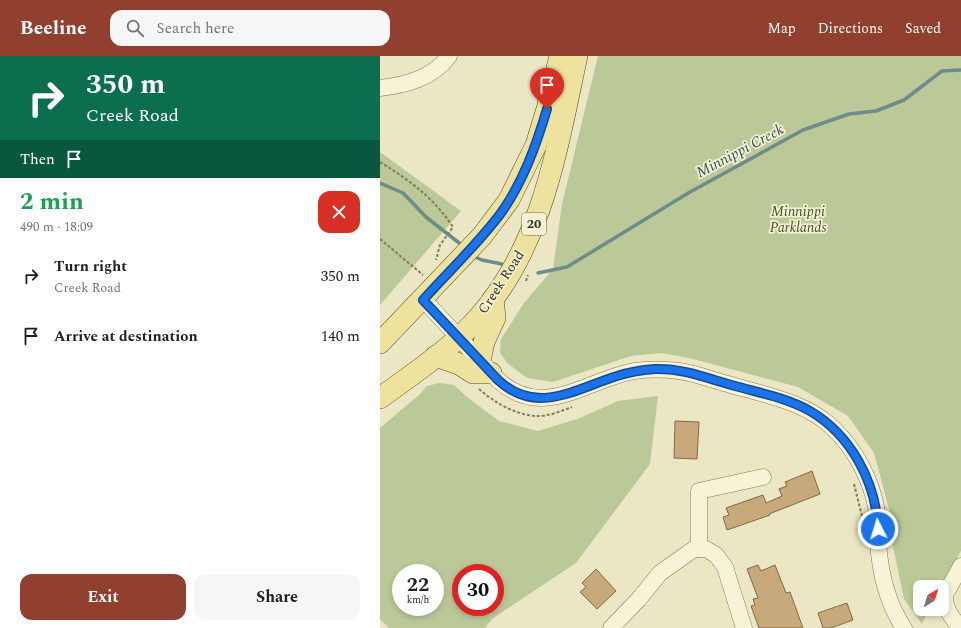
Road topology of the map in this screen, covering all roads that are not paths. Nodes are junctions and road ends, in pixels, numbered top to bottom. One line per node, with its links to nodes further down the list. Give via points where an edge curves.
1 (449, 56): 4 (street, via 425,77)
2 (560, 56): 5 (main road, 20, via 542,127)
3 (577, 56): 6 (main road, Creek Road / 20)
4 (380, 88)
5 (523, 174): 6 (main road, via 534,180); 8 (main road, 20, via 490,227)
6 (550, 178): 7 (main road, Creek Road / 20, via 525,246)
7 (493, 299): 9 (main road, Creek Road / 20); 12 (main road, via 495,318 484,342)
8 (423, 300): 9 (street); 10 (main road, 20)
9 (458, 337): 11 (main road, Creek Road / 20); 12 (street)
10 (380, 343)
11 (436, 356): 12 (main road, via 459,364 473,373); 13 (main road, Creek Road / 20)
12 (483, 374): 19 (street, via 516,392 540,398 560,396 634,371 680,371 782,399 810,411 833,428 865,471 877,513 878,544 886,589 896,616)
13 (380, 398)
14 (763, 477): 15 (street, via 699,491)
15 (699, 549): 17 (street, via 686,553 660,573); 18 (street, via 706,549 716,555 725,567)
16 (961, 566): 20 (street, via 944,600 950,616)
17 (611, 628)
18 (744, 628)
19 (904, 628)
20 (961, 628)

